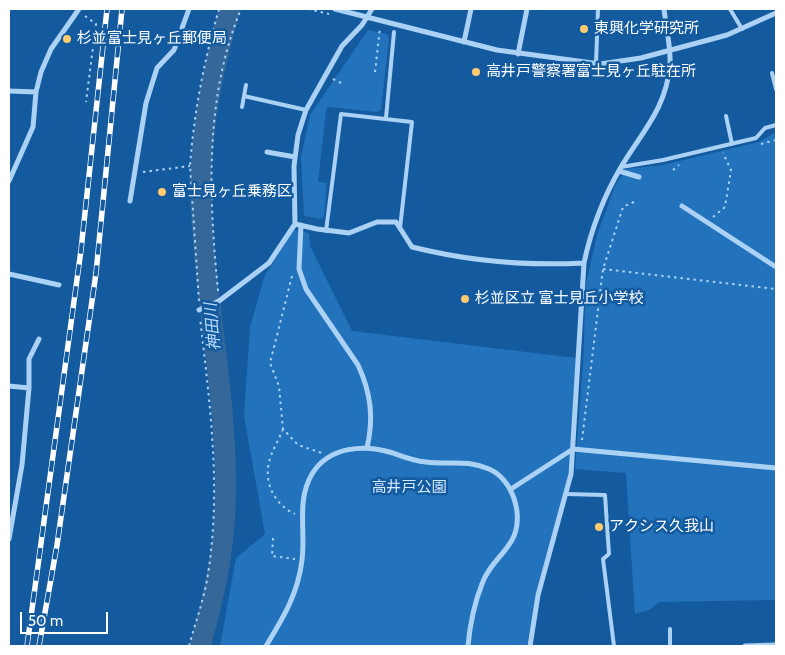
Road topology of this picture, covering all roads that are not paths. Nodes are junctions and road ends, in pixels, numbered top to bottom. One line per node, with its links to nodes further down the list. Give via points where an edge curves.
1 (189, 9): 35 (street, via 174,50 157,68 146,103)
2 (335, 9): 11 (street)
3 (372, 9): 11 (street)
4 (471, 9): 14 (street)
5 (527, 9): 16 (street)
6 (598, 9): 17 (lane)
7 (664, 9): 15 (street)
8 (730, 9): 12 (lane)
9 (78, 10): 22 (street, via 51,49)
10 (776, 13): 12 (street)
11 (368, 18): 14 (street); 25 (street, via 342,46)
12 (742, 29): 15 (street)
13 (394, 32): 27 (lane)
14 (464, 42): 16 (street)
15 (670, 51): 17 (street); 32 (street, via 670,67 658,113)
16 (518, 54): 17 (street)
17 (596, 64)
18 (772, 73): 20 (lane)
19 (246, 85): 23 (lane)
20 (776, 88)
21 (9, 92): 22 (street)
22 (36, 92): 34 (street, via 33,127)
23 (244, 96): 24 (lane); 25 (lane)
24 (242, 107)
25 (306, 110): 31 (street)
26 (726, 116): 29 (lane)
27 (386, 118): 39 (lane, via 412,122); 40 (lane, via 341,114)
28 (776, 126): 29 (lane, via 766,128 756,138)
29 (732, 144): 32 (lane)
30 (267, 152): 31 (street)
31 (295, 157): 37 (street)
32 (620, 169): 33 (street); 41 (street, via 607,193)
33 (639, 177)
34 (9, 180)
35 (130, 201)
36 (682, 206): 42 (street)
37 (295, 224): 38 (street); 45 (street, via 269,263 217,302)
38 (301, 225): 40 (street); 49 (street, via 299,269 306,289 358,365 364,379 372,413)
39 (400, 228): 40 (street, via 396,222 377,222 349,233); 41 (street, via 412,247 426,250 541,265)
40 (326, 231)
41 (584, 263): 50 (street)
42 (776, 268)
43 (9, 274): 44 (street)
44 (59, 285)
45 (199, 309)
46 (40, 339): 48 (street, via 29,359)
47 (9, 386): 48 (street)
48 (29, 388): 54 (street, via 22,465)
49 (368, 448): 52 (street, via 421,462 476,464 501,475); 57 (street, via 331,455 312,474 303,498 302,560 290,606)
50 (573, 449): 51 (street); 52 (street); 53 (street)
51 (776, 468)
52 (512, 489): 58 (street, via 516,526 512,540 482,582 471,620)
53 (566, 494): 59 (street, via 538,595); 60 (lane, via 605,495 609,554 603,559)
54 (9, 539)
55 (670, 629): 61 (lane)
56 (776, 645): 62 (street)
57 (266, 646)
58 (468, 646)
59 (530, 646)
60 (614, 646)
61 (670, 646)
62 (745, 646)

